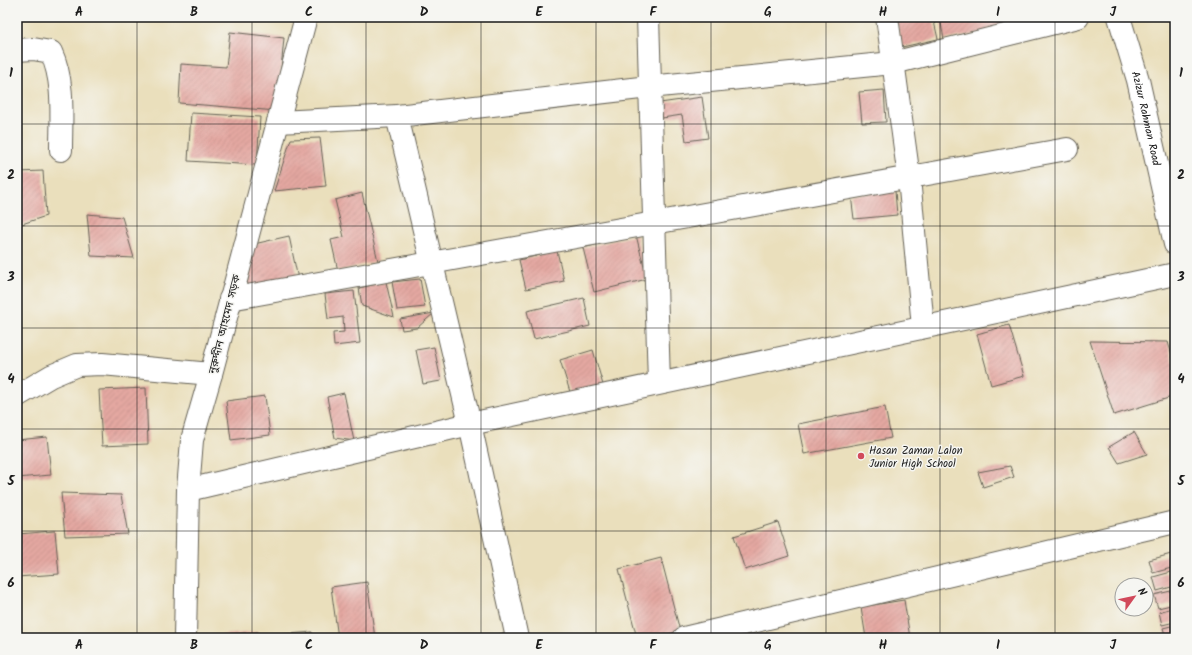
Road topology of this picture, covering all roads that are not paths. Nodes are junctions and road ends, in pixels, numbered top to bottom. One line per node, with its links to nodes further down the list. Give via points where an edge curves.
1 (306, 17): 10 (street, নুরুদ্দীন আহমেদ সড়ক)
2 (648, 17): 8 (street)
3 (887, 17): 7 (street)
4 (1078, 17): 7 (street)
5 (1119, 17): 15 (street, Azizur Rahman Road, via 1138,80)
6 (17, 50): 12 (street, via 51,52 58,66)
7 (893, 63): 8 (street); 13 (street)
8 (649, 87): 9 (street); 14 (street)
9 (397, 116): 10 (street); 16 (street)
10 (278, 122): 18 (street, নুরুদ্দীন আহমেদ সড়ক)
11 (1067, 149): 13 (street)
12 (61, 150)
13 (909, 178): 14 (street); 19 (street)
14 (654, 223): 16 (street); 21 (street)
15 (1175, 244)
16 (432, 263): 18 (street); 23 (street)
17 (1175, 274): 19 (street)
18 (230, 299): 20 (street, নুরুদ্দীন আহমেদ সড়ক)
19 (923, 327): 21 (street)
20 (211, 374): 22 (street, via 102,364 77,365 51,376); 24 (street, নুরুদ্দীন আহমেদ সড়ক, via 192,440)
21 (659, 383): 23 (street)
22 (17, 396)
23 (470, 424): 24 (street); 27 (street)
24 (188, 490): 26 (street, নুরুদ্দীন আহমেদ সড়ক)
25 (1175, 522): 28 (street)
26 (185, 638)
27 (517, 638)
28 (684, 638)

